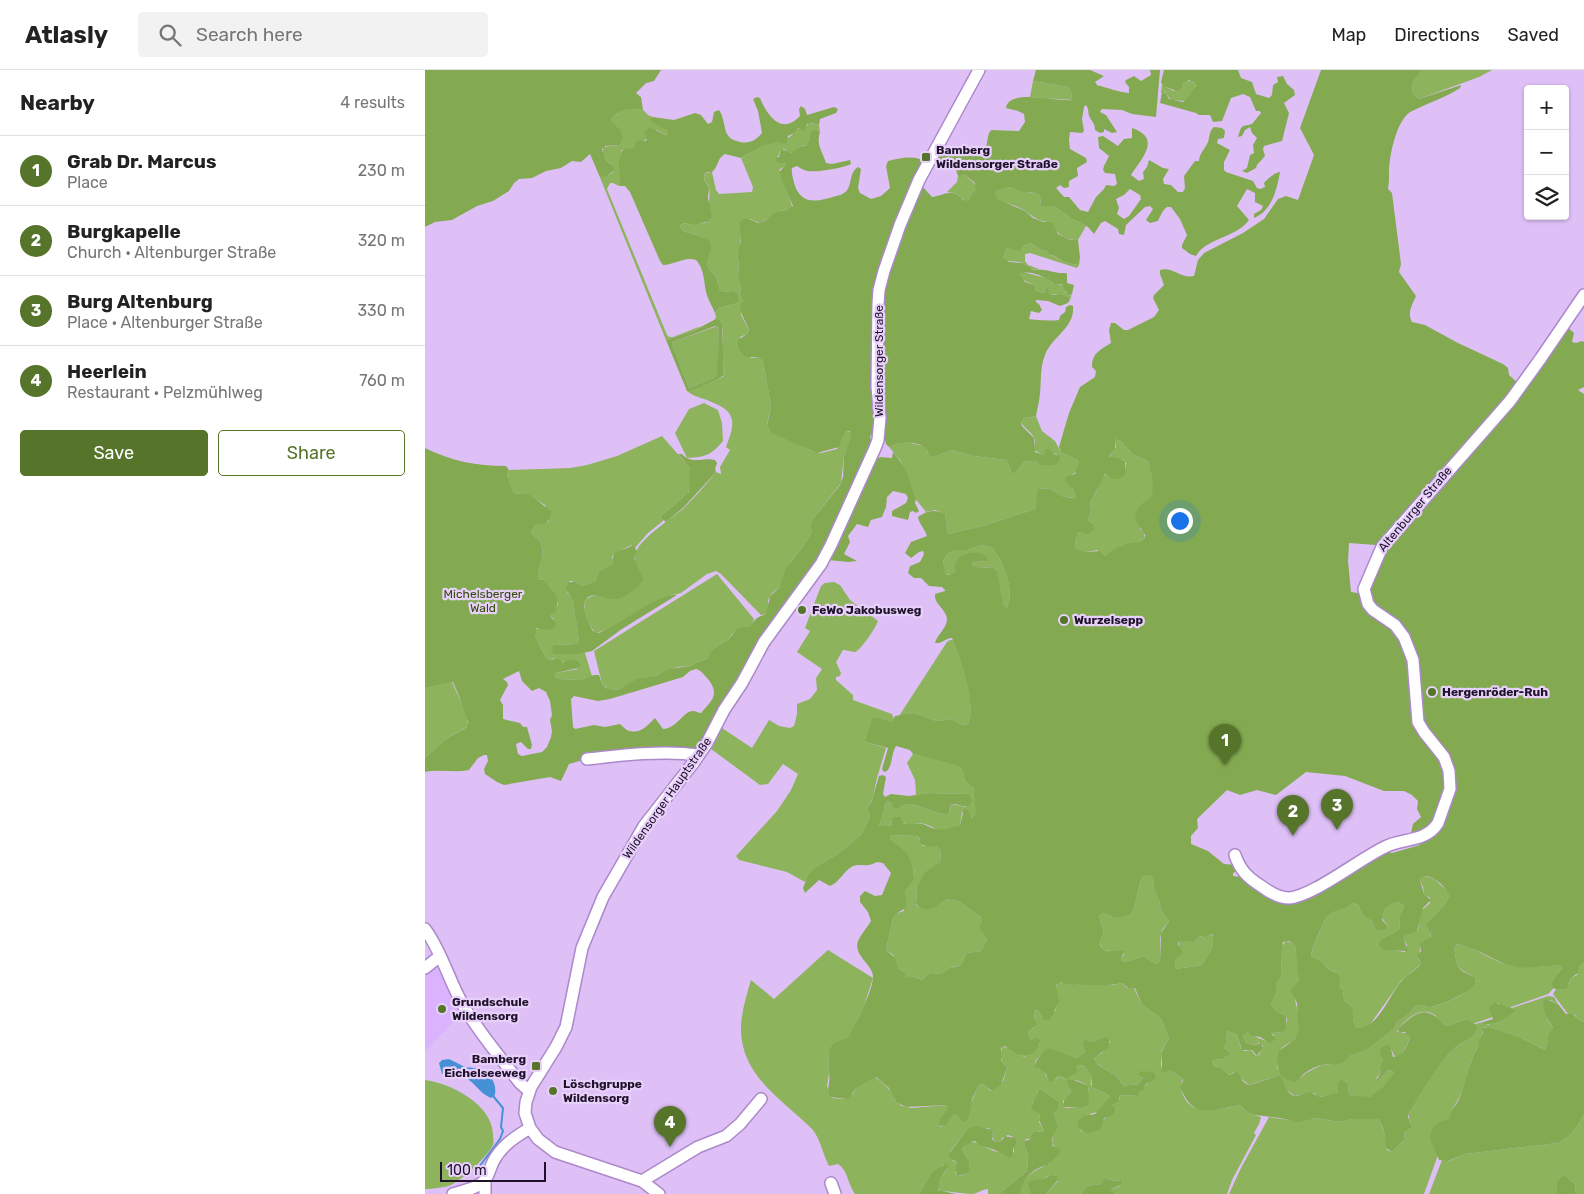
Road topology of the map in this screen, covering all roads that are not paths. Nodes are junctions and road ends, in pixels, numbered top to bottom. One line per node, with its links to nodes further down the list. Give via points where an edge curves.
1 (979, 70): 3 (street, Wildensorger Straße, via 919,180 882,276 878,304 878,440 821,564)
2 (1584, 295): 6 (street, Altenburger Straße, via 1510,401 1382,546 1364,589 1373,610 1395,625 1404,637 1415,672 1418,722 1444,757 1449,771 1450,789 1438,823 1424,836 1387,846 1296,897 1278,896 1257,884 1242,872)
3 (763, 642): 4 (street, Wildensorger Hauptstraße, via 743,683)
4 (699, 755): 5 (street); 10 (street, Wildensorger Hauptstraße, via 644,826 603,897 582,948 566,1028)
5 (587, 758)
6 (1235, 855)
7 (425, 929): 8 (street)
8 (440, 956): 9 (street); 10 (street, via 478,1028 520,1083)
9 (425, 968)
10 (529, 1090): 12 (street, Wildensorger Hauptstraße, via 525,1107)
11 (761, 1099): 14 (street, via 726,1136 698,1147)
12 (530, 1128): 13 (street, via 508,1142 493,1162); 14 (street, via 537,1139 555,1152)
13 (485, 1181): 15 (street); 16 (street)
14 (642, 1181): 17 (street)
15 (453, 1194)
16 (485, 1194)
17 (659, 1194)

